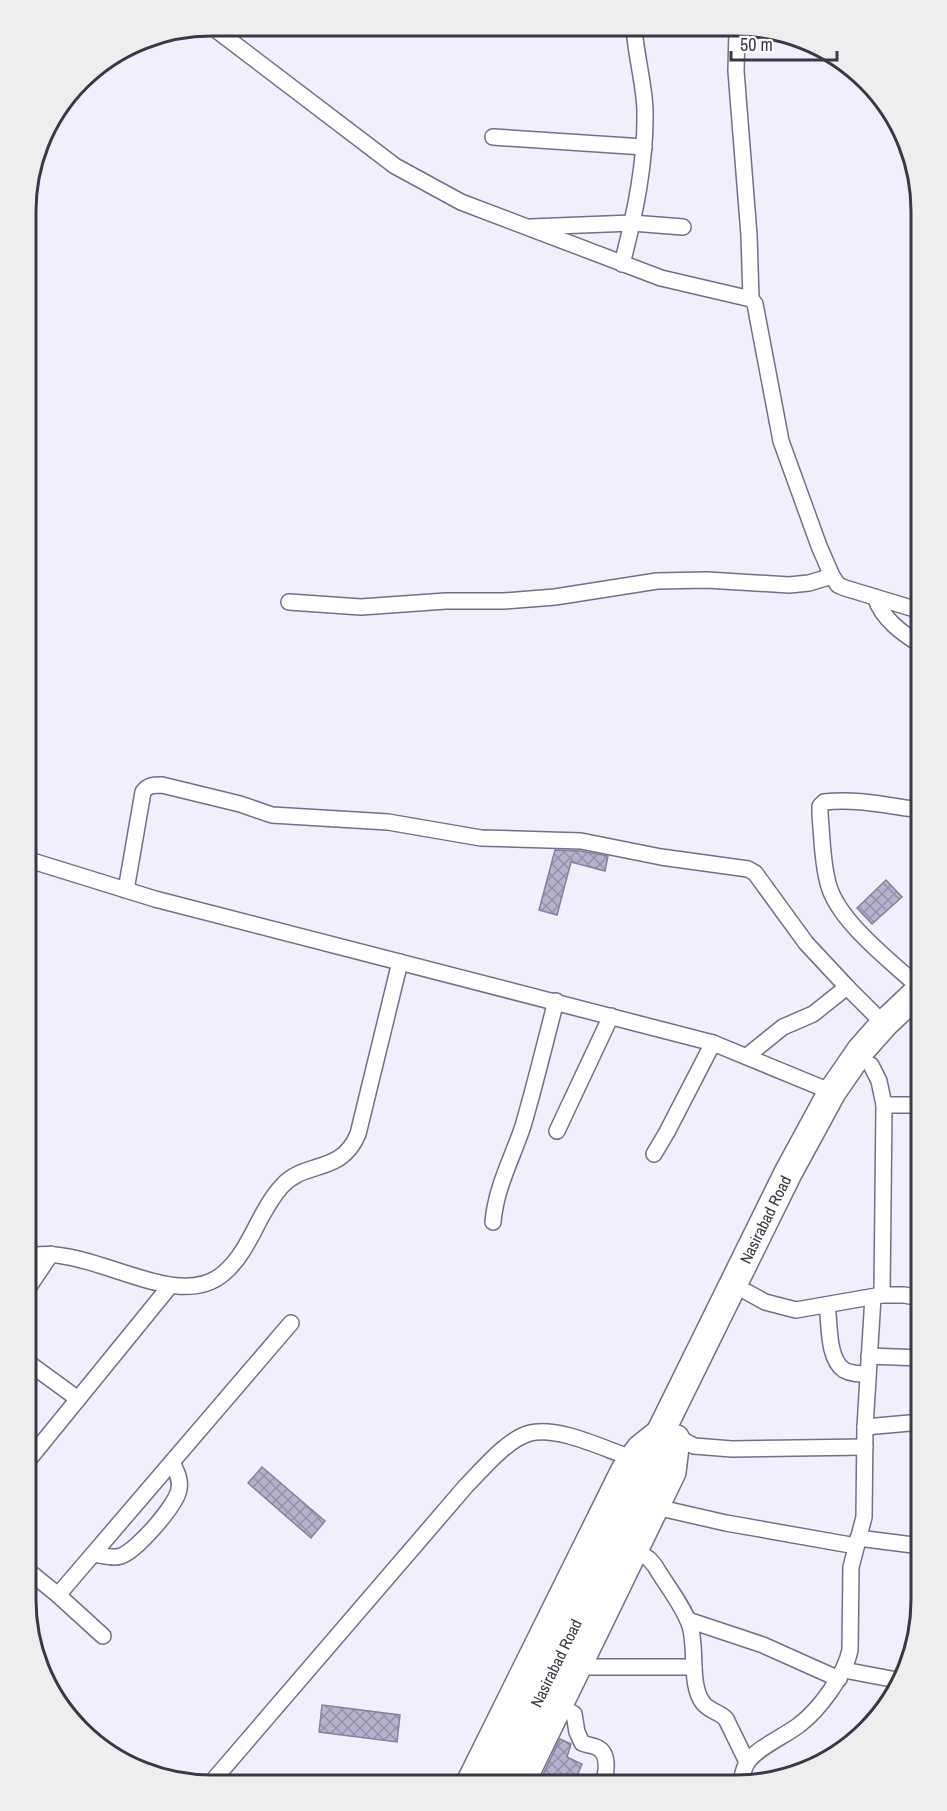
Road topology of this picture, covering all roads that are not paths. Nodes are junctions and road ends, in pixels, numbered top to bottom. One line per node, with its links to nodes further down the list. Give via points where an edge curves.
1 (224, 36): 7 (street, via 395,166 461,202)
2 (635, 36): 5 (street, via 645,108)
3 (737, 36): 10 (street)
4 (493, 137): 5 (street)
5 (644, 147): 6 (street)
6 (632, 223): 7 (street); 8 (street); 9 (street)
7 (525, 227): 9 (street)
8 (683, 227)
9 (622, 264): 10 (street, via 661,278)
10 (751, 299): 11 (street, via 781,441)
11 (832, 576): 12 (street, via 838,585); 13 (street, via 789,585 657,581 504,601 361,607)
12 (875, 597): 14 (street); 15 (street, via 894,626)
13 (289, 602)
14 (911, 608)
15 (911, 638)
16 (911, 808): 20 (street, via 870,802 832,801 820,806 827,882 835,900 848,920)
17 (36, 862): 18 (street)
18 (126, 890): 19 (street); 21 (street, via 143,792 152,785 272,815 388,822 481,838 581,841 748,869 755,873 806,944)
19 (400, 962): 23 (street); 39 (street, via 353,1146 345,1156 283,1184 243,1250 221,1276 190,1287)
20 (911, 980)
21 (847, 987): 26 (street); 28 (street, via 813,1014 783,1027)
22 (911, 998): 26 (highway, Nasirabad Road)
23 (556, 1001): 24 (street); 35 (street, via 522,1129 500,1184)
24 (611, 1016): 27 (street); 33 (street)
25 (911, 1021): 29 (highway, Nasirabad Road)
26 (884, 1024): 30 (highway, Nasirabad Road)
27 (713, 1043): 28 (street); 34 (street)
28 (747, 1056): 30 (street)
29 (871, 1065): 31 (street); 40 (highway, Nasirabad Road, via 834,1121)
30 (832, 1092): 52 (highway, Nasirabad Road, via 778,1193)
31 (884, 1105): 32 (street); 41 (street)
32 (911, 1105)
33 (557, 1131)
34 (654, 1154)
35 (493, 1222)
36 (51, 1254): 37 (street); 38 (street); 39 (street, via 86,1260)
37 (36, 1256)
38 (36, 1276)
39 (170, 1286): 49 (street)
40 (747, 1292): 43 (street, via 765,1302 796,1310); 52 (highway, Nasirabad Road)
41 (878, 1296): 42 (street); 43 (street); 45 (street)
42 (911, 1296)
43 (828, 1305): 48 (street, via 838,1364 852,1373)
44 (291, 1323): 55 (street)
45 (869, 1356): 46 (street); 48 (street)
46 (911, 1358)
47 (36, 1368): 49 (street)
48 (868, 1374): 51 (street)
49 (78, 1399): 54 (street)
50 (911, 1423): 51 (street)
51 (865, 1427): 53 (street)
52 (671, 1436): 53 (street, via 694,1446 732,1449); 56 (highway, Nasirabad Road); 57 (highway, via 672,1472)
53 (865, 1447): 58 (street, via 864,1517)
54 (36, 1451)
55 (172, 1462): 61 (street); 61 (street, via 180,1489 169,1509 130,1551 119,1557)
56 (640, 1467): 72 (street, via 565,1435 529,1434 515,1441 466,1486); 73 (highway); 74 (highway, Nasirabad Road)
57 (656, 1507): 58 (street, via 736,1525); 60 (highway)
58 (857, 1542): 59 (street); 68 (street, via 850,1567 850,1650)
59 (911, 1545)
60 (635, 1549): 64 (street, via 650,1559); 66 (highway)
61 (94, 1554): 63 (street)
62 (36, 1577): 63 (street)
63 (58, 1595): 65 (street)
64 (688, 1620): 67 (street); 68 (street)
65 (103, 1636)
66 (578, 1667): 67 (street); 70 (highway)
67 (693, 1667): 71 (street, via 700,1697 726,1719)
68 (842, 1675): 69 (street); 71 (street, via 802,1724)
69 (891, 1680)
70 (559, 1705): 75 (highway); 76 (street, via 574,1714 582,1743 601,1750 607,1765)
71 (747, 1762): 77 (street)
72 (218, 1775)
73 (475, 1775)
74 (501, 1775)
75 (525, 1775)
76 (605, 1775)
77 (743, 1775)

